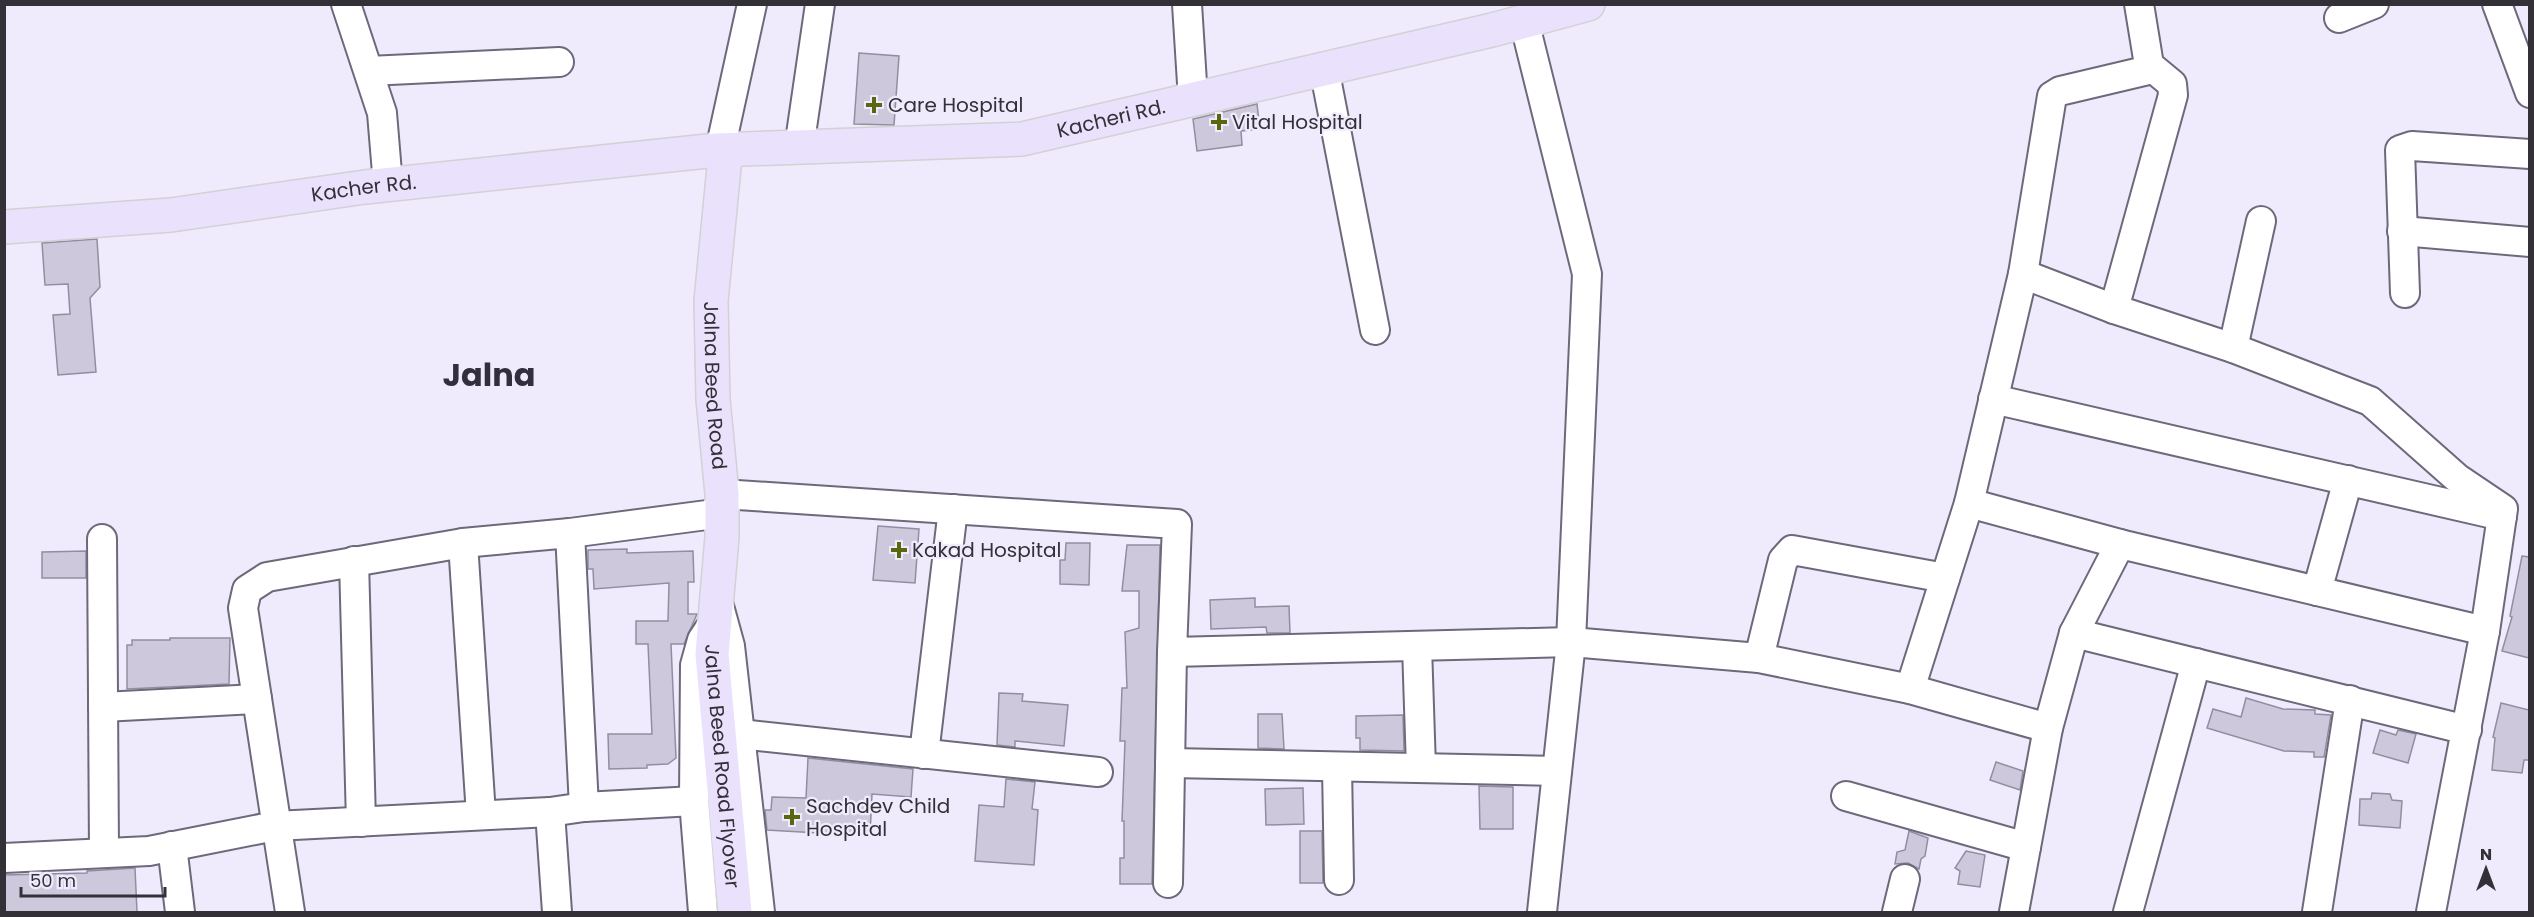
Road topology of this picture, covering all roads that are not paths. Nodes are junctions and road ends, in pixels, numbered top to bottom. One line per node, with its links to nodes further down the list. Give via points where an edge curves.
1 (346, 4): 14 (street)
2 (752, 4): 18 (street)
3 (820, 4): 17 (street)
4 (1187, 4): 16 (street)
5 (2139, 4): 11 (street)
6 (2374, 4): 9 (street)
7 (2497, 4): 15 (street)
8 (1574, 6): 10 (main road, Kacheri Rd.)
9 (2339, 18)
10 (1524, 21): 13 (main road, Kacheri Rd.); 46 (street, via 1584,262)
11 (2149, 60): 25 (street, via 2052,96); 27 (street, via 2172,84 2174,95)
12 (559, 63): 14 (street)
13 (1324, 68): 16 (main road, Kacheri Rd.); 28 (street)
14 (369, 71): 20 (street, via 382,113)
15 (2529, 93)
16 (1193, 99): 17 (main road, Kacheri Rd., via 1022,139)
17 (799, 148): 18 (main road, Kacheri Rd.)
18 (721, 151): 20 (main road, Kacher Rd.); 32 (main road, Jalna Beed Road, via 725,157 711,301 712,399)
19 (2529, 154): 23 (street, via 2404,147 2399,156)
20 (388, 185): 22 (main road, Kacher Rd., via 171,215)
21 (2261, 221): 29 (street)
22 (4, 226)
23 (2402, 231): 24 (street); 26 (street)
24 (2529, 242)
25 (2023, 274): 27 (street); 30 (street)
26 (2405, 293)
27 (2114, 309): 29 (street)
28 (1375, 330)
29 (2233, 348): 35 (street, via 2370,401 2457,478 2503,509)
30 (1993, 399): 31 (street); 33 (street)
31 (2348, 480): 35 (street); 42 (street)
32 (722, 503): 34 (street); 36 (street); 43 (main road, Jalna Beed Road)
33 (1970, 503): 39 (street); 41 (street)
34 (952, 509): 48 (street, via 1177,524); 58 (street)
35 (2502, 516): 44 (street)
36 (570, 533): 38 (street); 66 (street)
37 (102, 539): 54 (street)
38 (463, 543): 40 (street); 68 (street)
39 (2120, 544): 42 (street); 45 (street)
40 (354, 561): 52 (street, via 267,577 247,590 243,608); 69 (street)
41 (1945, 578): 49 (street, via 1792,550 1783,560); 51 (street)
42 (2317, 591): 44 (street)
43 (716, 610): 57 (street, via 728,633); 65 (street, via 695,665); 82 (main road, Jalna Beed Road Flyover, via 712,654)
44 (2485, 631): 56 (street)
45 (2074, 633): 50 (street); 55 (street)
46 (1571, 642): 47 (street); 49 (street); 62 (street)
47 (1417, 646): 48 (street); 61 (street)
48 (1172, 652): 59 (street)
49 (1759, 658): 51 (street)
50 (2196, 663): 53 (street); 87 (street)
51 (1910, 689): 55 (street)
52 (257, 699): 54 (street); 70 (street)
53 (2350, 700): 56 (street); 88 (street)
54 (103, 707): 73 (street)
55 (2048, 728): 72 (street)
56 (2467, 730): 89 (street)
57 (740, 734): 58 (street); 83 (street)
58 (924, 754): 63 (street)
59 (1170, 763): 60 (street); 77 (street)
60 (1337, 767): 61 (street); 76 (street)
61 (1421, 768): 62 (street)
62 (1557, 771): 84 (street)
63 (1098, 772)
64 (1846, 796): 72 (street)
65 (694, 801): 66 (street); 81 (street)
66 (584, 807): 67 (street)
67 (550, 812): 68 (street); 80 (street)
68 (481, 815): 69 (street)
69 (361, 822): 70 (street)
70 (275, 826): 71 (street); 79 (street)
71 (172, 846): 73 (street); 78 (street)
72 (2026, 847): 86 (street)
73 (104, 853): 74 (street)
74 (4, 858)
75 (1905, 879): 85 (street)
76 (1339, 880)
77 (1168, 883)
78 (180, 912)
79 (290, 912)
80 (557, 912)
81 (703, 912)
82 (735, 912)
83 (760, 912)
84 (1542, 912)
85 (1898, 912)
86 (2014, 912)
87 (2128, 912)
88 (2317, 912)
89 (2432, 912)

